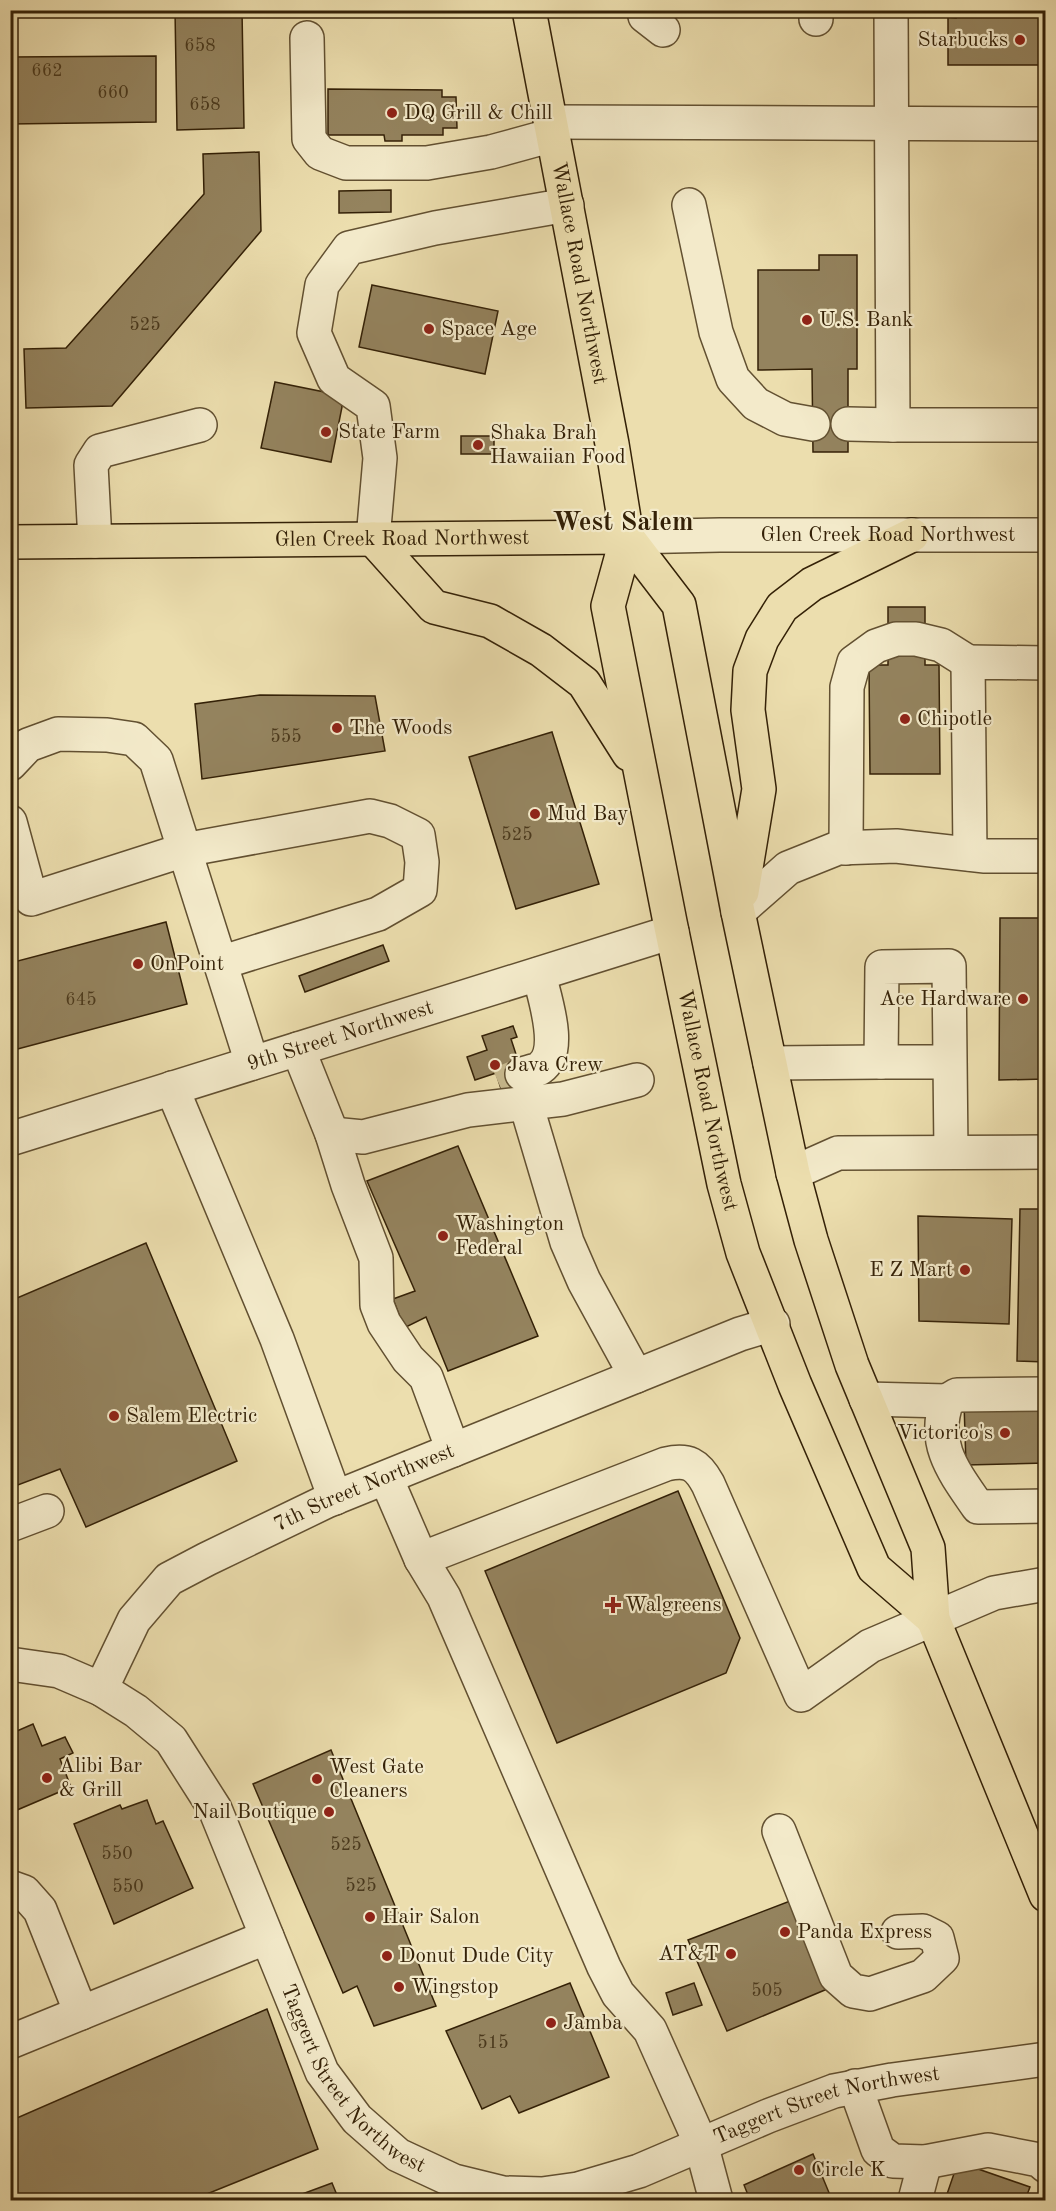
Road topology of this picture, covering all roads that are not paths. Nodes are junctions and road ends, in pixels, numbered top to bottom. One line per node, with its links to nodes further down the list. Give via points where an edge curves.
1 (529, 10): 6 (main road, Wallace Road Northwest)
2 (891, 10): 4 (street)
3 (308, 38): 6 (street, via 309,140 320,153 346,163 427,163 491,152)
4 (890, 123): 5 (street); 6 (street); 12 (street)
5 (1046, 124)
6 (552, 128): 7 (main road, Wallace Road Northwest)
7 (567, 205): 16 (main road, Wallace Road Northwest); 17 (street, via 348,248 322,285 314,333 334,379 373,406 380,458)
8 (689, 205): 9 (street, via 716,332 734,379 756,404 785,419)
9 (813, 424)
10 (848, 424): 12 (street)
11 (200, 425): 18 (street, via 100,451 90,465)
12 (893, 425): 13 (street)
13 (1046, 425)
14 (912, 535): 15 (street, Glen Creek Road Northwest); 16 (street, Glen Creek Road Northwest); 29 (main road, via 812,584 782,608 762,639 750,670 748,710 759,789)
15 (1046, 535)
16 (627, 537): 17 (main road, Glen Creek Road Northwest); 23 (main road, Wallace Road Northwest, via 608,606); 29 (main road, Wallace Road Northwest, via 679,605)
17 (373, 539): 18 (main road, Glen Creek Road Northwest); 23 (main road, via 434,607 490,621 541,650 584,683)
18 (95, 541): 19 (main road, Glen Creek Road Northwest)
19 (10, 542)
20 (968, 662): 21 (street); 25 (street, via 941,645 916,639 896,639 876,646 854,662 847,687); 27 (street)
21 (1046, 663)
22 (10, 764): 26 (street, via 28,745 58,734 134,739 156,760)
23 (640, 775): 30 (main road, Wallace Road Northwest)
24 (10, 822): 26 (street, via 31,898)
25 (846, 848): 27 (street, via 896,846); 29 (street, via 788,868)
26 (184, 850): 31 (street); 31 (street, via 370,816 418,835 422,862 420,890 378,914)
27 (970, 854): 28 (street)
28 (1046, 856)
29 (738, 912): 37 (main road, Wallace Road Northwest)
30 (672, 932): 32 (street, 9th Street Northwest); 46 (main road, Wallace Road Northwest, via 724,1184 743,1253)
31 (220, 963): 36 (street)
32 (539, 974): 33 (street, 9th Street Northwest); 39 (street, via 553,1033 549,1058)
33 (298, 1049): 36 (street, 9th Street Northwest); 41 (street)
34 (881, 1062): 35 (street); 35 (street, via 882,967 949,966); 37 (street)
35 (950, 1062): 43 (street)
36 (252, 1063): 40 (street, 9th Street Northwest)
37 (770, 1063): 45 (main road, Wallace Road Northwest)
38 (637, 1080): 39 (street, via 563,1099)
39 (516, 1087): 41 (street, via 353,1125); 47 (street, via 567,1242)
40 (172, 1088): 42 (street, 9th Street Northwest); 53 (street, via 277,1339)
41 (332, 1134): 51 (street, via 376,1258 377,1305 408,1359 426,1377)
42 (10, 1139)
43 (951, 1152): 44 (street); 45 (street, via 838,1153)
44 (1046, 1152)
45 (793, 1173): 49 (main road, Wallace Road Northwest, via 811,1240)
46 (772, 1324): 47 (street, 7th Street Northwest); 59 (main road, Wallace Road Northwest, via 874,1568)
47 (636, 1376): 51 (street, 7th Street Northwest)
48 (1046, 1394): 50 (street, via 957,1395)
49 (866, 1399): 50 (street); 59 (main road, Wallace Road Northwest, via 928,1548)
50 (947, 1401): 54 (street, via 941,1417 943,1447 957,1477 978,1507)
51 (453, 1450): 52 (street, 7th Street Northwest)
52 (386, 1478): 53 (street, 7th Street Northwest); 57 (street)
53 (334, 1498): 61 (street, 7th Street Northwest, via 169,1580 134,1620)
54 (1046, 1506)
55 (47, 1511): 56 (street)
56 (10, 1526)
57 (421, 1559): 59 (street, via 680,1461 700,1470 708,1484 801,1695 870,1646); 71 (street, via 444,1597 604,1967 618,1994 650,2030)
58 (1046, 1584): 59 (street, via 994,1593)
59 (933, 1619): 64 (main road, Wallace Road Northwest)
60 (10, 1664): 61 (street, via 59,1671)
61 (101, 1689): 66 (street, Taggert Street Northwest, via 171,1740 215,1809)
62 (779, 1831): 65 (street, via 836,1976 853,1991 870,1994 923,1976 942,1958 937,1938 923,1931)
63 (10, 1887): 67 (street, via 24,1892 40,1910)
64 (1046, 1895)
65 (898, 1932)
66 (267, 1937): 67 (street); 74 (street, Taggert Street Northwest, via 322,2072 357,2119 398,2155 454,2181 503,2193)
67 (81, 2013): 68 (street)
68 (10, 2042)
69 (1046, 2059): 70 (street, Taggert Street Northwest)
70 (855, 2086): 71 (street, Taggert Street Northwest); 72 (street, via 878,2151 893,2161)
71 (701, 2144): 74 (street, Taggert Street Northwest, via 639,2171); 75 (street)
72 (925, 2162): 73 (street, via 988,2151 1039,2160); 76 (street)
73 (1046, 2166)
74 (543, 2197)
75 (716, 2200)
76 (915, 2200)

